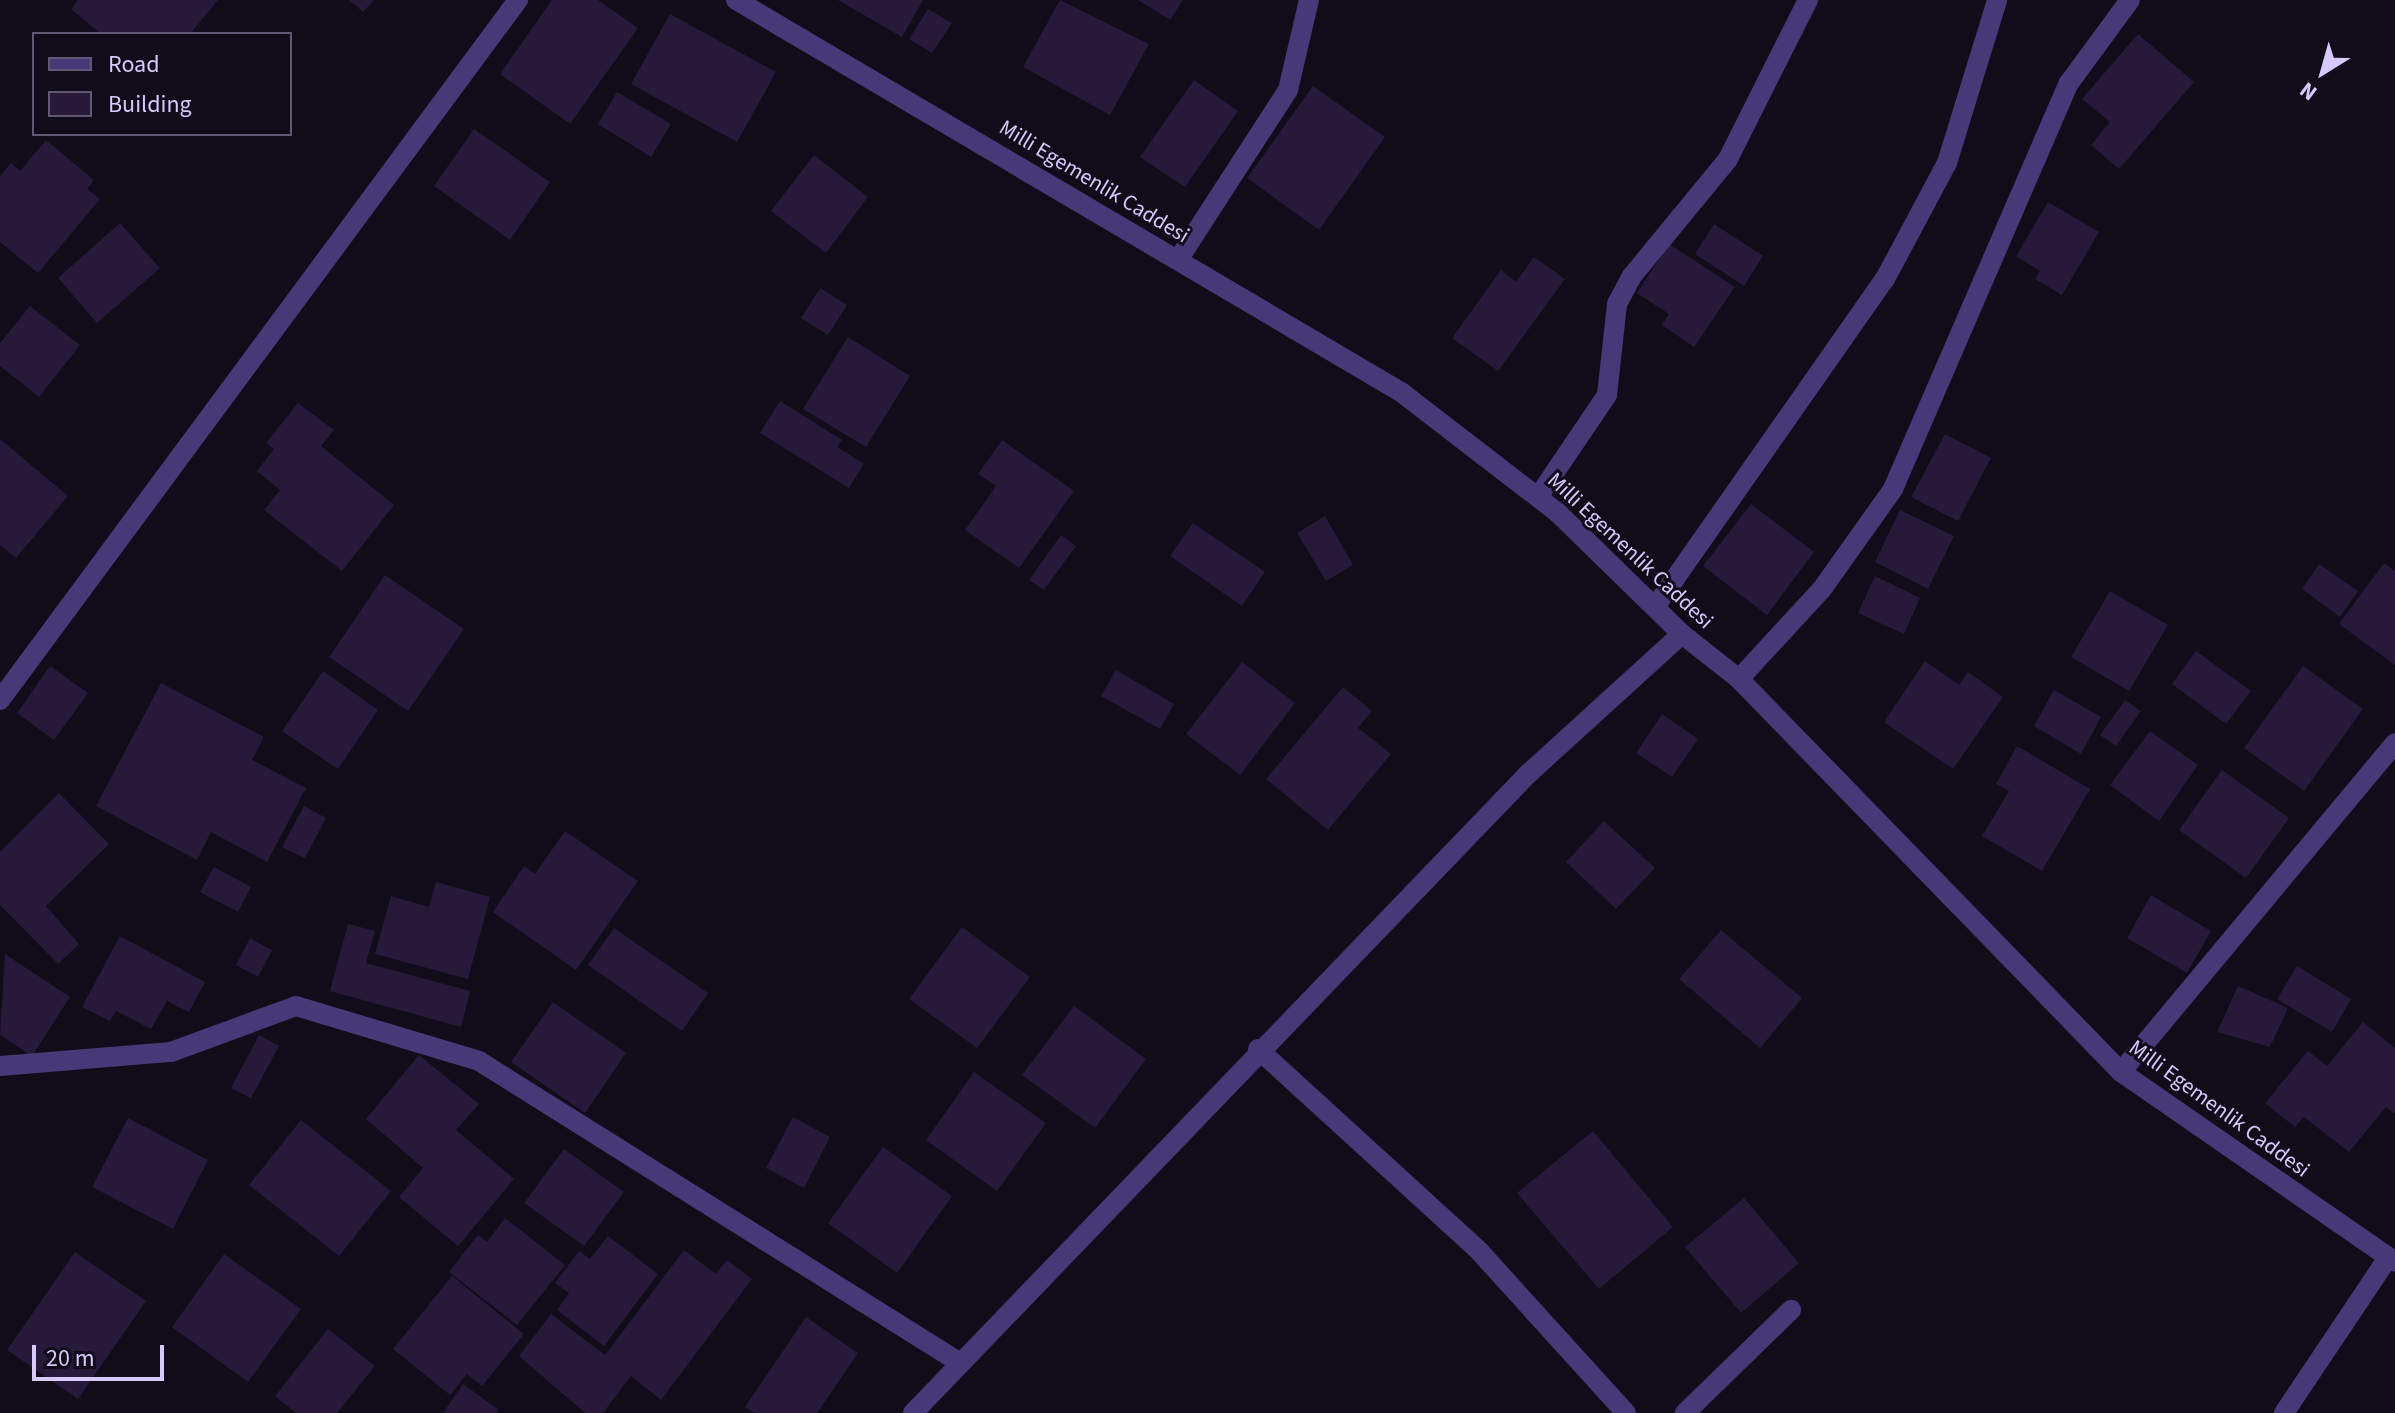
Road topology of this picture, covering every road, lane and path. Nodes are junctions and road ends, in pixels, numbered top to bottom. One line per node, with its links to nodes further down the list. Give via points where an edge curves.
1 (518, 0): 12 (street)
2 (736, 0): 7 (street, Milli Egemenlik Caddesi)
3 (1309, 0): 7 (street, via 1288,90)
4 (1808, 0): 8 (street, via 1728,159 1632,276 1617,304 1607,395)
5 (1997, 0): 9 (street, via 1947,163 1885,279)
6 (2130, 0): 11 (street, via 2069,83 1893,489 1822,589)
7 (1178, 260): 8 (street, Milli Egemenlik Caddesi, via 1401,392)
8 (1538, 497): 9 (street, Milli Egemenlik Caddesi)
9 (1655, 607): 10 (street, Milli Egemenlik Caddesi)
10 (1682, 634): 11 (street, Milli Egemenlik Caddesi); 14 (street, via 1528,774)
11 (1739, 679): 16 (street, Milli Egemenlik Caddesi)
12 (0, 700)
13 (2395, 743): 16 (street)
14 (1258, 1049): 19 (street); 21 (street, via 1480,1252)
15 (0, 1066): 19 (street, via 171,1052 296,1006 479,1061)
16 (2121, 1072): 17 (street, Milli Egemenlik Caddesi)
17 (2391, 1261): 23 (street)
18 (1791, 1310): 22 (street)
19 (957, 1361): 20 (street)
20 (913, 1413)
21 (1626, 1413)
22 (1685, 1413)
23 (2284, 1413)

